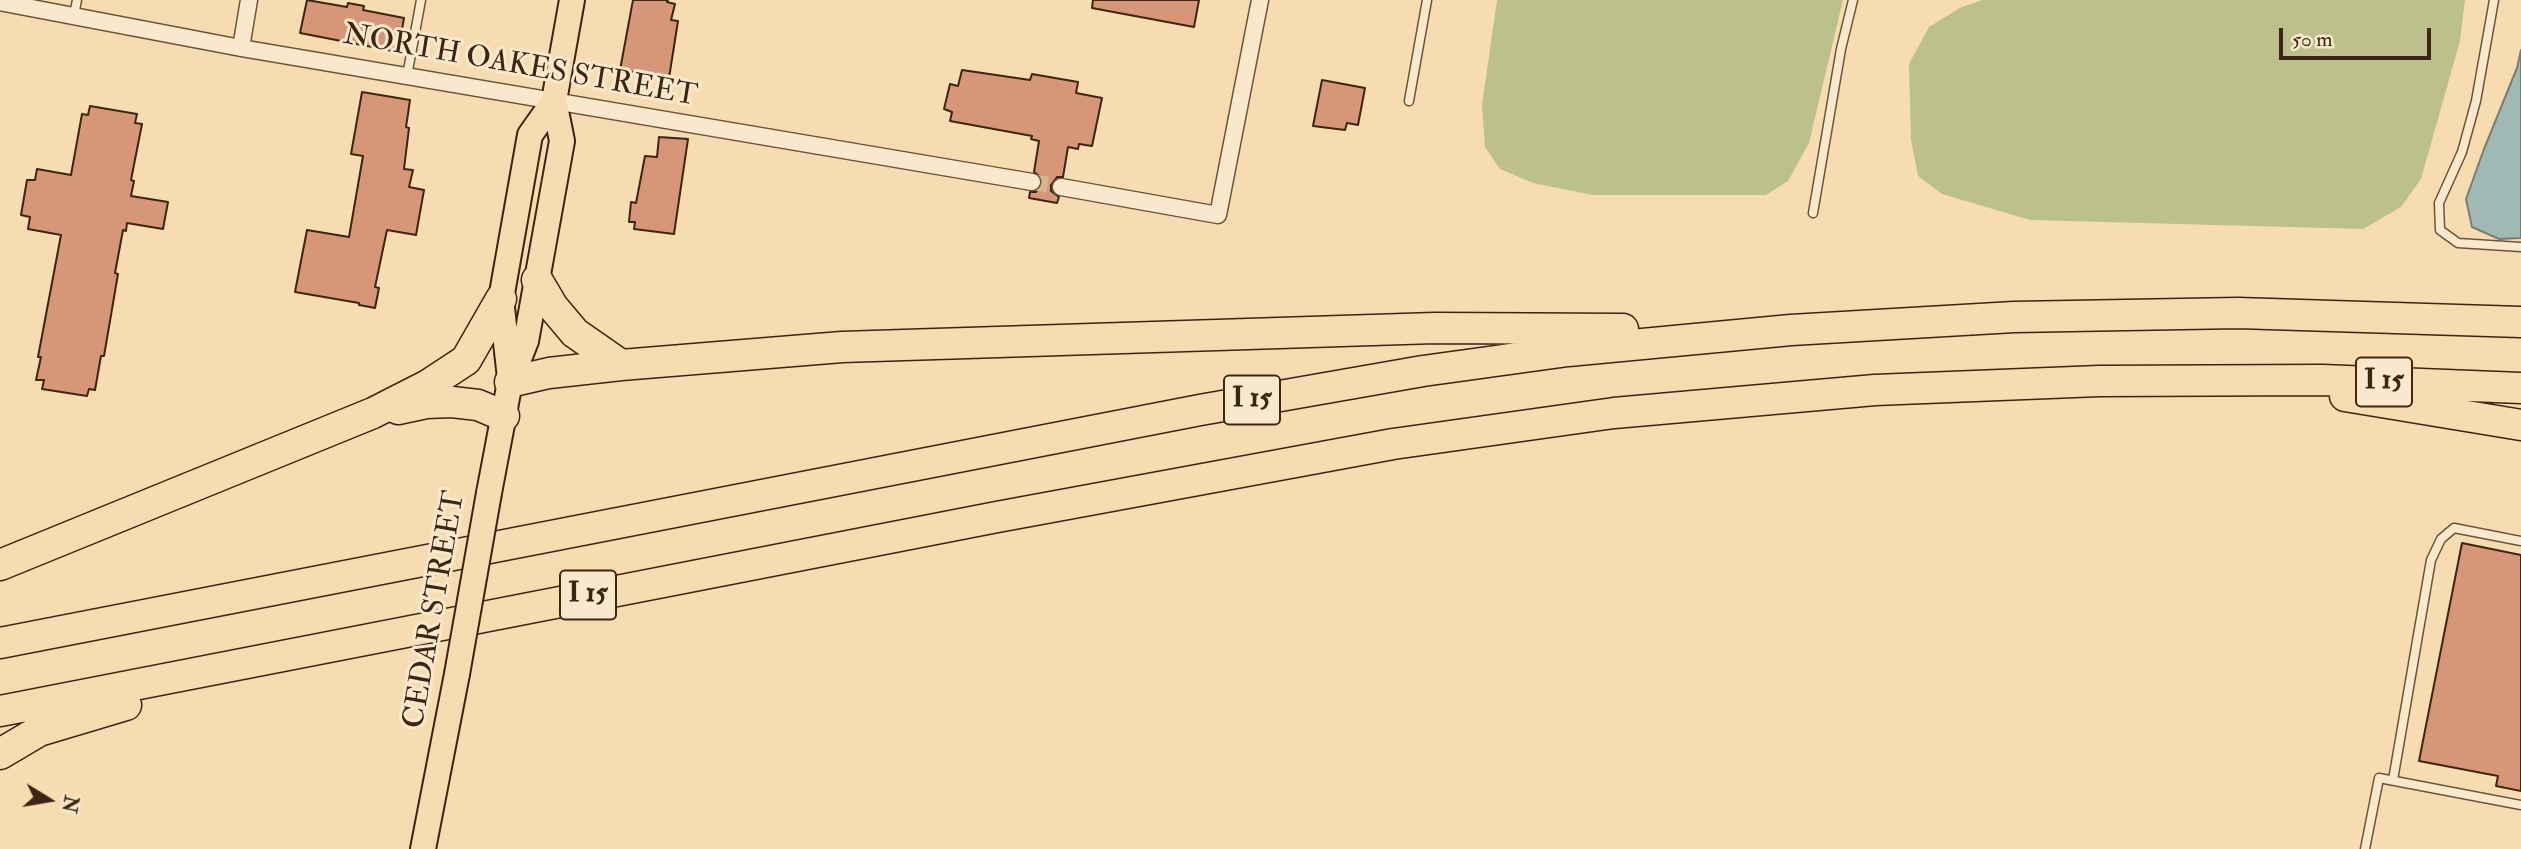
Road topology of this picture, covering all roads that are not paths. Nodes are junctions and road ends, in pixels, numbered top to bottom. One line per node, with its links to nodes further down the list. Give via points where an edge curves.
1 (249, 0): 10 (street)
2 (421, 0): 11 (lane)
3 (572, 0): 13 (main road, CEDAR STREET)
4 (1260, 0): 15 (street, via 1218,215)
5 (1427, 0): 12 (lane)
6 (1853, 0): 16 (lane)
7 (2494, 0): 17 (lane, via 2476,102 2462,152 2439,203 2440,230 2458,243)
8 (0, 2): 9 (street, NORTH OAKES STREET)
9 (75, 7): 10 (street, NORTH OAKES STREET)
10 (241, 48): 11 (street, NORTH OAKES STREET)
11 (407, 76): 13 (street, NORTH OAKES STREET)
12 (1409, 101)
13 (554, 102): 14 (street, NORTH OAKES STREET); 18 (main road, CEDAR STREET, via 562,141); 19 (main road, CEDAR STREET, via 530,135)
14 (1032, 182)
15 (1061, 187)
16 (1813, 213)
17 (2521, 247)
18 (537, 280): 22 (highway, via 575,333); 24 (main road, CEDAR STREET, via 526,341)
19 (501, 299): 24 (main road, CEDAR STREET); 26 (highway, via 466,360)
20 (2521, 322): 21 (highway, I 15, via 2163,313)
21 (1791, 330): 22 (highway, via 1421,328 842,347); 31 (highway, I 15, via 1556,353 1274,396)
22 (621, 365): 24 (highway)
23 (2248, 380): 25 (highway, I 15); 28 (highway); 32 (highway, I 15, via 1875,390 1714,403 1393,444 585,595)
24 (510, 382): 27 (main road, CEDAR STREET)
25 (2521, 388)
26 (373, 413): 27 (highway, via 452,402 478,405); 30 (highway)
27 (504, 416): 37 (main road, CEDAR STREET, bridge)
28 (2521, 425)
29 (2521, 541): 35 (lane, via 2454,528 2441,539 2431,560)
30 (0, 565)
31 (0, 643)
32 (179, 677): 33 (highway, I 15); 34 (highway, via 166,695 39,731)
33 (0, 711)
34 (0, 754)
35 (2393, 780): 36 (lane); 38 (lane, via 2379,778)
36 (2521, 805)
37 (424, 849)
38 (2365, 849)

